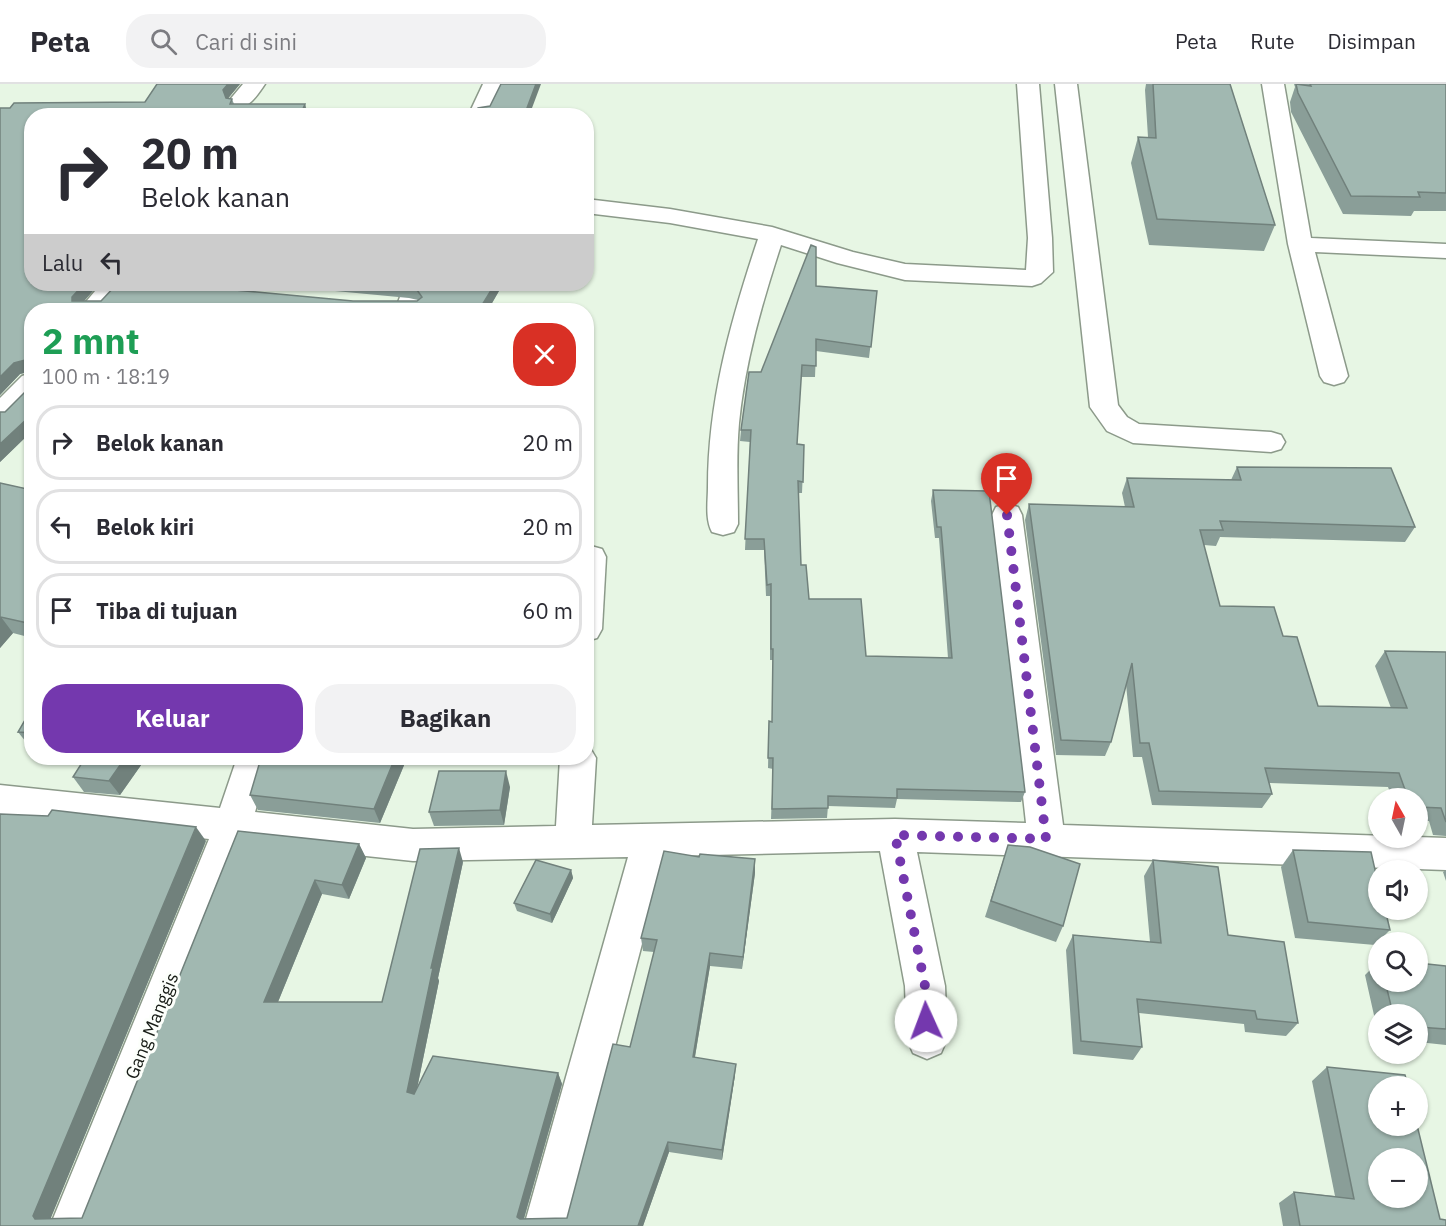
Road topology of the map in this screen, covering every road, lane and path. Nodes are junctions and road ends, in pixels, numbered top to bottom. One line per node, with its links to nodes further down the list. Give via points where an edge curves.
1 (254, 84): 6 (street)
2 (494, 84): 7 (street)
3 (1028, 84): 9 (street, via 1040,238 1037,277 905,272)
4 (1066, 84): 19 (street, via 1104,407 1117,424 1133,434)
5 (1273, 84): 10 (street)
6 (239, 102)
7 (483, 108)
8 (594, 207): 9 (street)
9 (772, 234): 21 (street, via 733,370 725,424)
10 (1300, 244): 11 (street); 16 (street)
11 (1446, 251)
12 (109, 291): 15 (street)
13 (246, 291): 14 (street)
14 (267, 293)
15 (98, 303)
16 (1334, 376)
17 (24, 390): 18 (street)
18 (0, 414)
19 (1271, 442)
20 (1007, 515): 27 (street)
21 (723, 524)
22 (252, 765): 25 (street, Gang Manggis)
23 (578, 765): 29 (street)
24 (0, 800): 25 (street)
25 (233, 826): 29 (street, via 394,844); 32 (street, Gang Manggis)
26 (895, 835): 27 (street); 28 (street); 31 (street, via 925,986)
27 (1046, 839): 30 (street)
28 (651, 840): 29 (street); 33 (street)
29 (573, 843)
30 (1446, 854)
31 (927, 1039)
32 (72, 1226)
33 (546, 1226)

